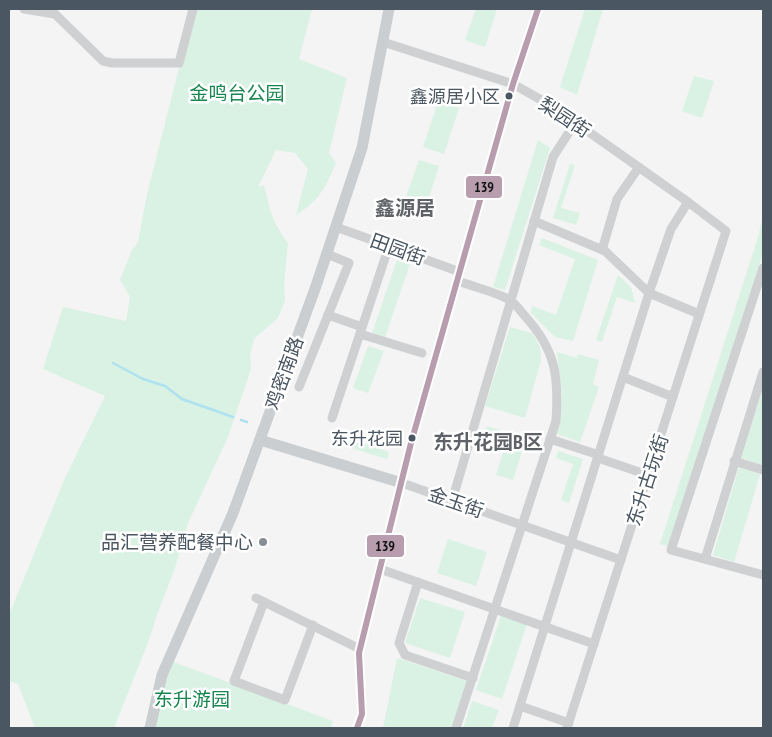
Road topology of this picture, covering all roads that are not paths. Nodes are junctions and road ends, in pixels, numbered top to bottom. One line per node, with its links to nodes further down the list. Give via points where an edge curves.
1 (24, 9): 2 (street, via 55,14 103,61 112,63 179,63)
2 (193, 9)
3 (389, 9): 5 (main road, 鸡密南路)
4 (538, 9): 6 (street)
5 (383, 42): 6 (street, 梨园街); 11 (main road, 鸡密南路, via 362,148)
6 (513, 84): 7 (street, 梨园街); 17 (street)
7 (575, 123): 8 (street, 梨园街); 10 (street, via 553,157)
8 (639, 167): 9 (street, 梨园街); 14 (street, via 617,199)
9 (688, 202): 12 (street, 梨园街); 18 (street, via 671,229)
10 (534, 221): 14 (street); 19 (street)
11 (336, 227): 13 (street, 田园街); 15 (main road, 鸡密南路)
12 (726, 231): 20 (street, 东升古玩街)
13 (389, 246): 17 (street, 田园街); 22 (street)
14 (602, 250): 18 (street)
15 (327, 254): 21 (street, via 349,263); 30 (main road, 鸡密南路)
16 (763, 268): 39 (street, via 672,550)
17 (459, 276): 19 (street, 田园街); 35 (street)
18 (649, 293): 20 (street); 25 (street)
19 (510, 300): 29 (street, via 536,329 552,356 557,402 556,421); 36 (street)
20 (699, 314): 27 (street, 东升古玩街)
21 (328, 315): 22 (street); 26 (street)
22 (361, 330): 23 (street); 28 (street)
23 (422, 353)
24 (763, 372): 32 (street)
25 (623, 377): 27 (street); 31 (street)
26 (299, 387)
27 (673, 397): 34 (street, 东升古玩街)
28 (332, 418)
29 (550, 439): 31 (street); 37 (street)
30 (260, 440): 35 (main road, 金玉街); 52 (main road, 鸡密南路, via 233,513 162,675)
31 (599, 457): 34 (street); 38 (street)
32 (734, 461): 33 (street); 39 (street)
33 (763, 470)
34 (648, 475): 40 (street, 东升古玩街)
35 (402, 483): 36 (street, 金玉街); 41 (street)
36 (452, 501): 37 (street, 金玉街)
37 (523, 525): 38 (street, 金玉街); 44 (street)
38 (572, 542): 40 (street, 金玉街); 46 (street)
39 (705, 559): 42 (street)
40 (622, 560): 47 (street, 东升古玩街)
41 (380, 569): 43 (street); 48 (street)
42 (763, 575)
43 (418, 582): 44 (street); 49 (street, via 399,643 405,655)
44 (495, 610): 46 (street); 49 (street)
45 (313, 626): 45 (street, via 260,600 234,681 285,700); 48 (street)
46 (545, 627): 47 (street); 50 (street)
47 (594, 644): 51 (street, 东升古玩街)
48 (360, 648): 53 (street, via 362,714)
49 (473, 678): 54 (street)
50 (520, 706): 51 (street); 55 (street)
51 (568, 725)
52 (150, 728)
53 (357, 728)
54 (456, 728)
55 (513, 728)

